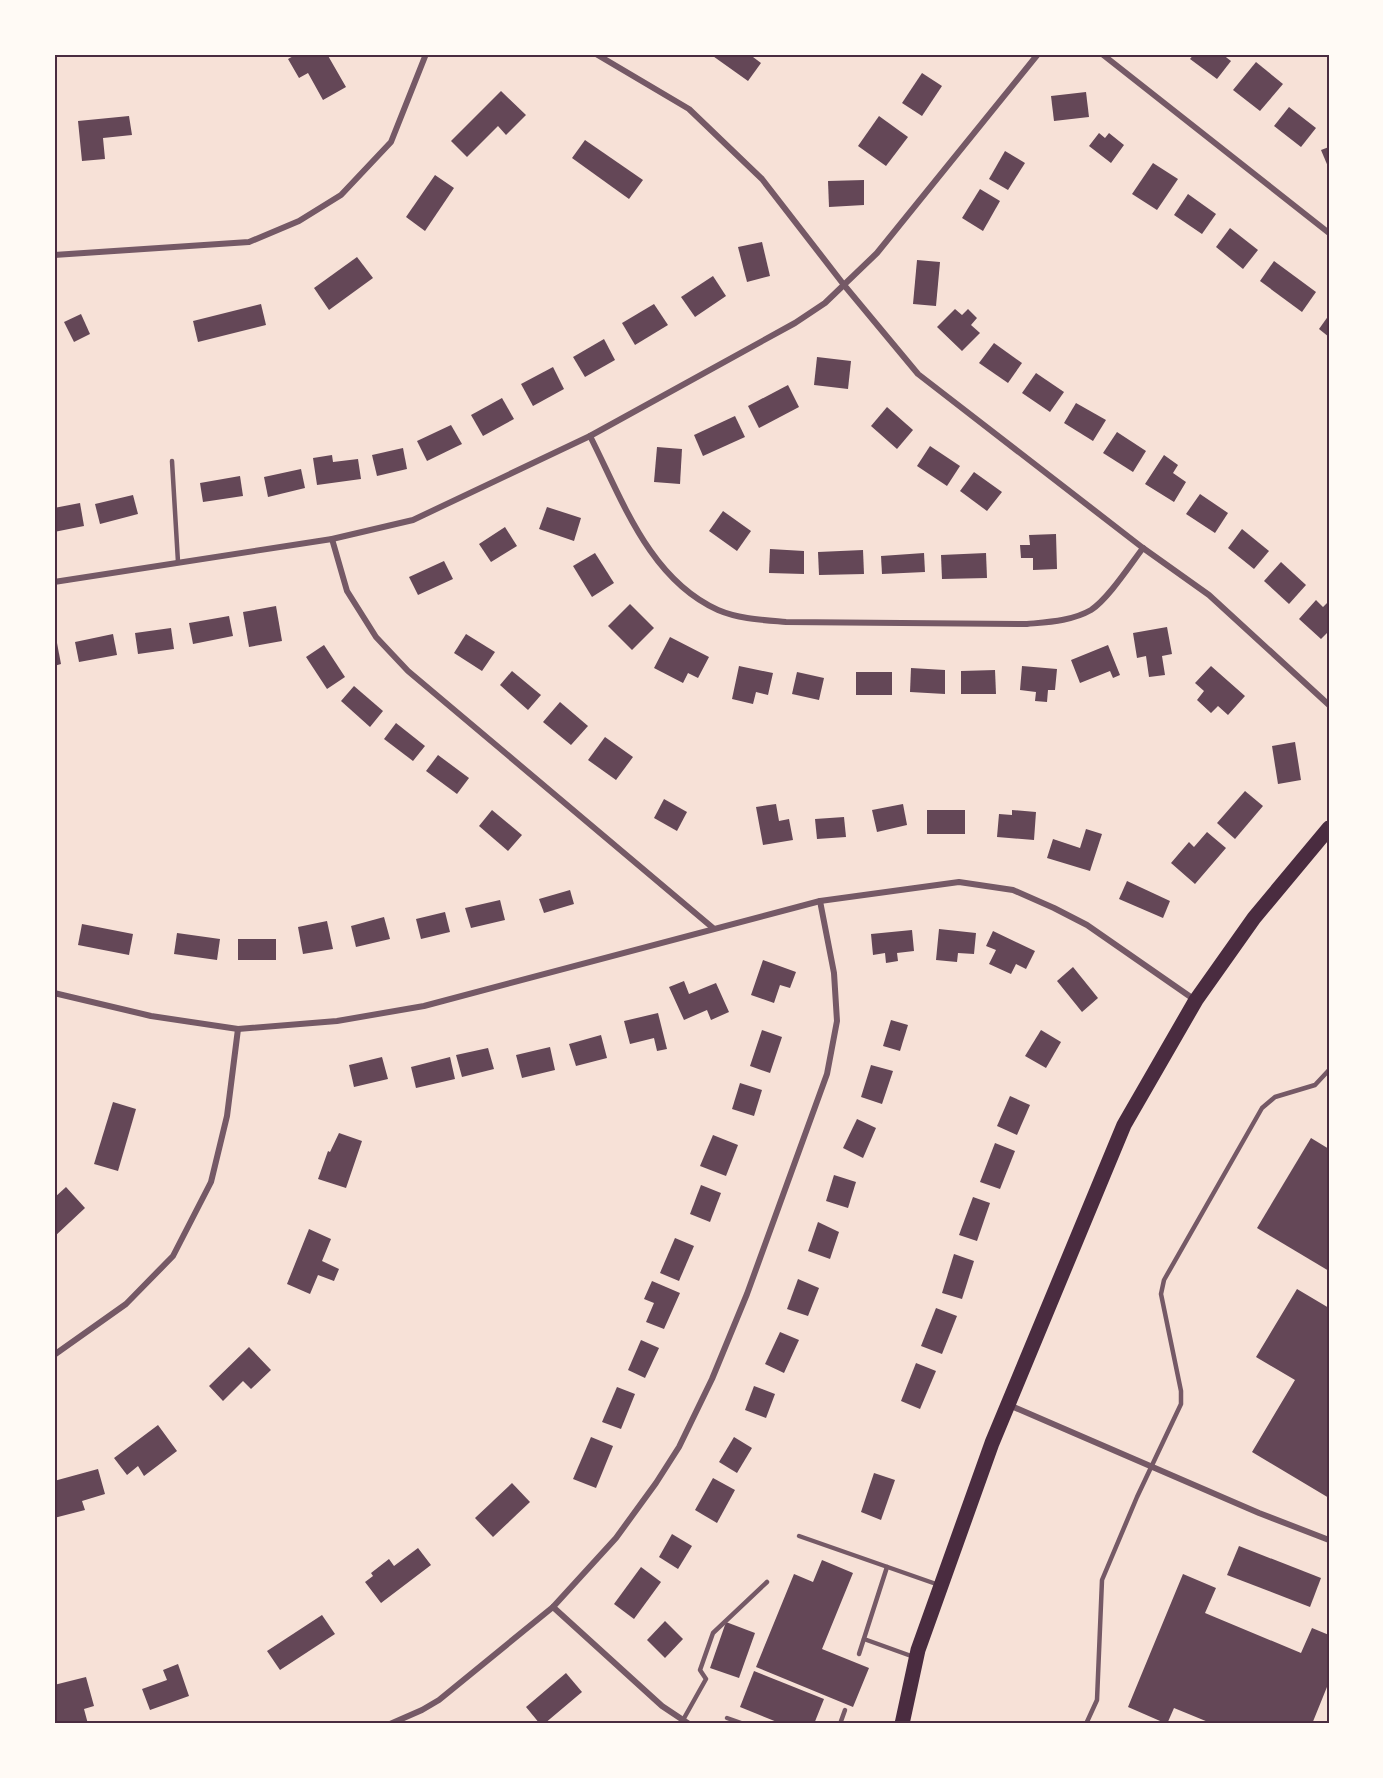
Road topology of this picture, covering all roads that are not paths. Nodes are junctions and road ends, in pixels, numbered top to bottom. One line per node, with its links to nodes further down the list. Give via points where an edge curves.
1 (426, 54): 6 (street, via 391,142 341,195 298,221 249,242)
2 (596, 54): 7 (street, via 688,109 762,179)
3 (1038, 54): 7 (street, via 877,253)
4 (1101, 54): 5 (street)
5 (1329, 233)
6 (54, 255)
7 (844, 285): 8 (street, via 795,323); 11 (street, via 918,374)
8 (590, 436): 10 (street, via 412,520); 11 (street, via 642,538 666,572 692,595 719,610 747,618 797,622 1059,621 1091,610)
9 (172, 461): 12 (lane)
10 (332, 538): 12 (street); 17 (street, via 347,591 376,637 408,671)
11 (1143, 548): 14 (street, via 1209,595)
12 (178, 562): 13 (street)
13 (54, 582)
14 (1329, 705)
15 (1329, 828): 19 (main road, via 1254,918)
16 (820, 901): 17 (street); 19 (street, via 959,882 1013,890 1087,925); 30 (street, via 834,973 837,1021 827,1074 747,1294 679,1447 616,1538)
17 (713, 928): 20 (street, via 424,1006 337,1021)
18 (54, 993): 20 (street, via 151,1016)
19 (1196, 1000): 23 (main road, via 1124,1125)
20 (238, 1029): 22 (street, via 227,1116 211,1182 173,1256 126,1304)
21 (1329, 1070): 24 (lane, via 1315,1085 1275,1097 1262,1108 1164,1280 1161,1294 1181,1404)
22 (54, 1355)
23 (1008, 1405): 24 (street); 29 (main road)
24 (1152, 1467): 26 (street); 41 (lane, via 1102,1580 1096,1700)
25 (799, 1536): 27 (lane)
26 (1329, 1540)
27 (887, 1567): 29 (lane); 31 (lane)
28 (767, 1582): 36 (lane, via 713,1633 700,1670 706,1679)
29 (941, 1586): 33 (main road)
30 (553, 1607): 36 (street, via 662,1706); 37 (street, via 440,1700)
31 (864, 1639): 32 (lane); 33 (lane)
32 (859, 1654)
33 (916, 1658): 40 (main road)
34 (845, 1710): 39 (lane)
35 (727, 1718): 38 (lane)
36 (686, 1722)
37 (390, 1724)
38 (744, 1724)
39 (840, 1724)
40 (902, 1724)
41 (1086, 1724)

